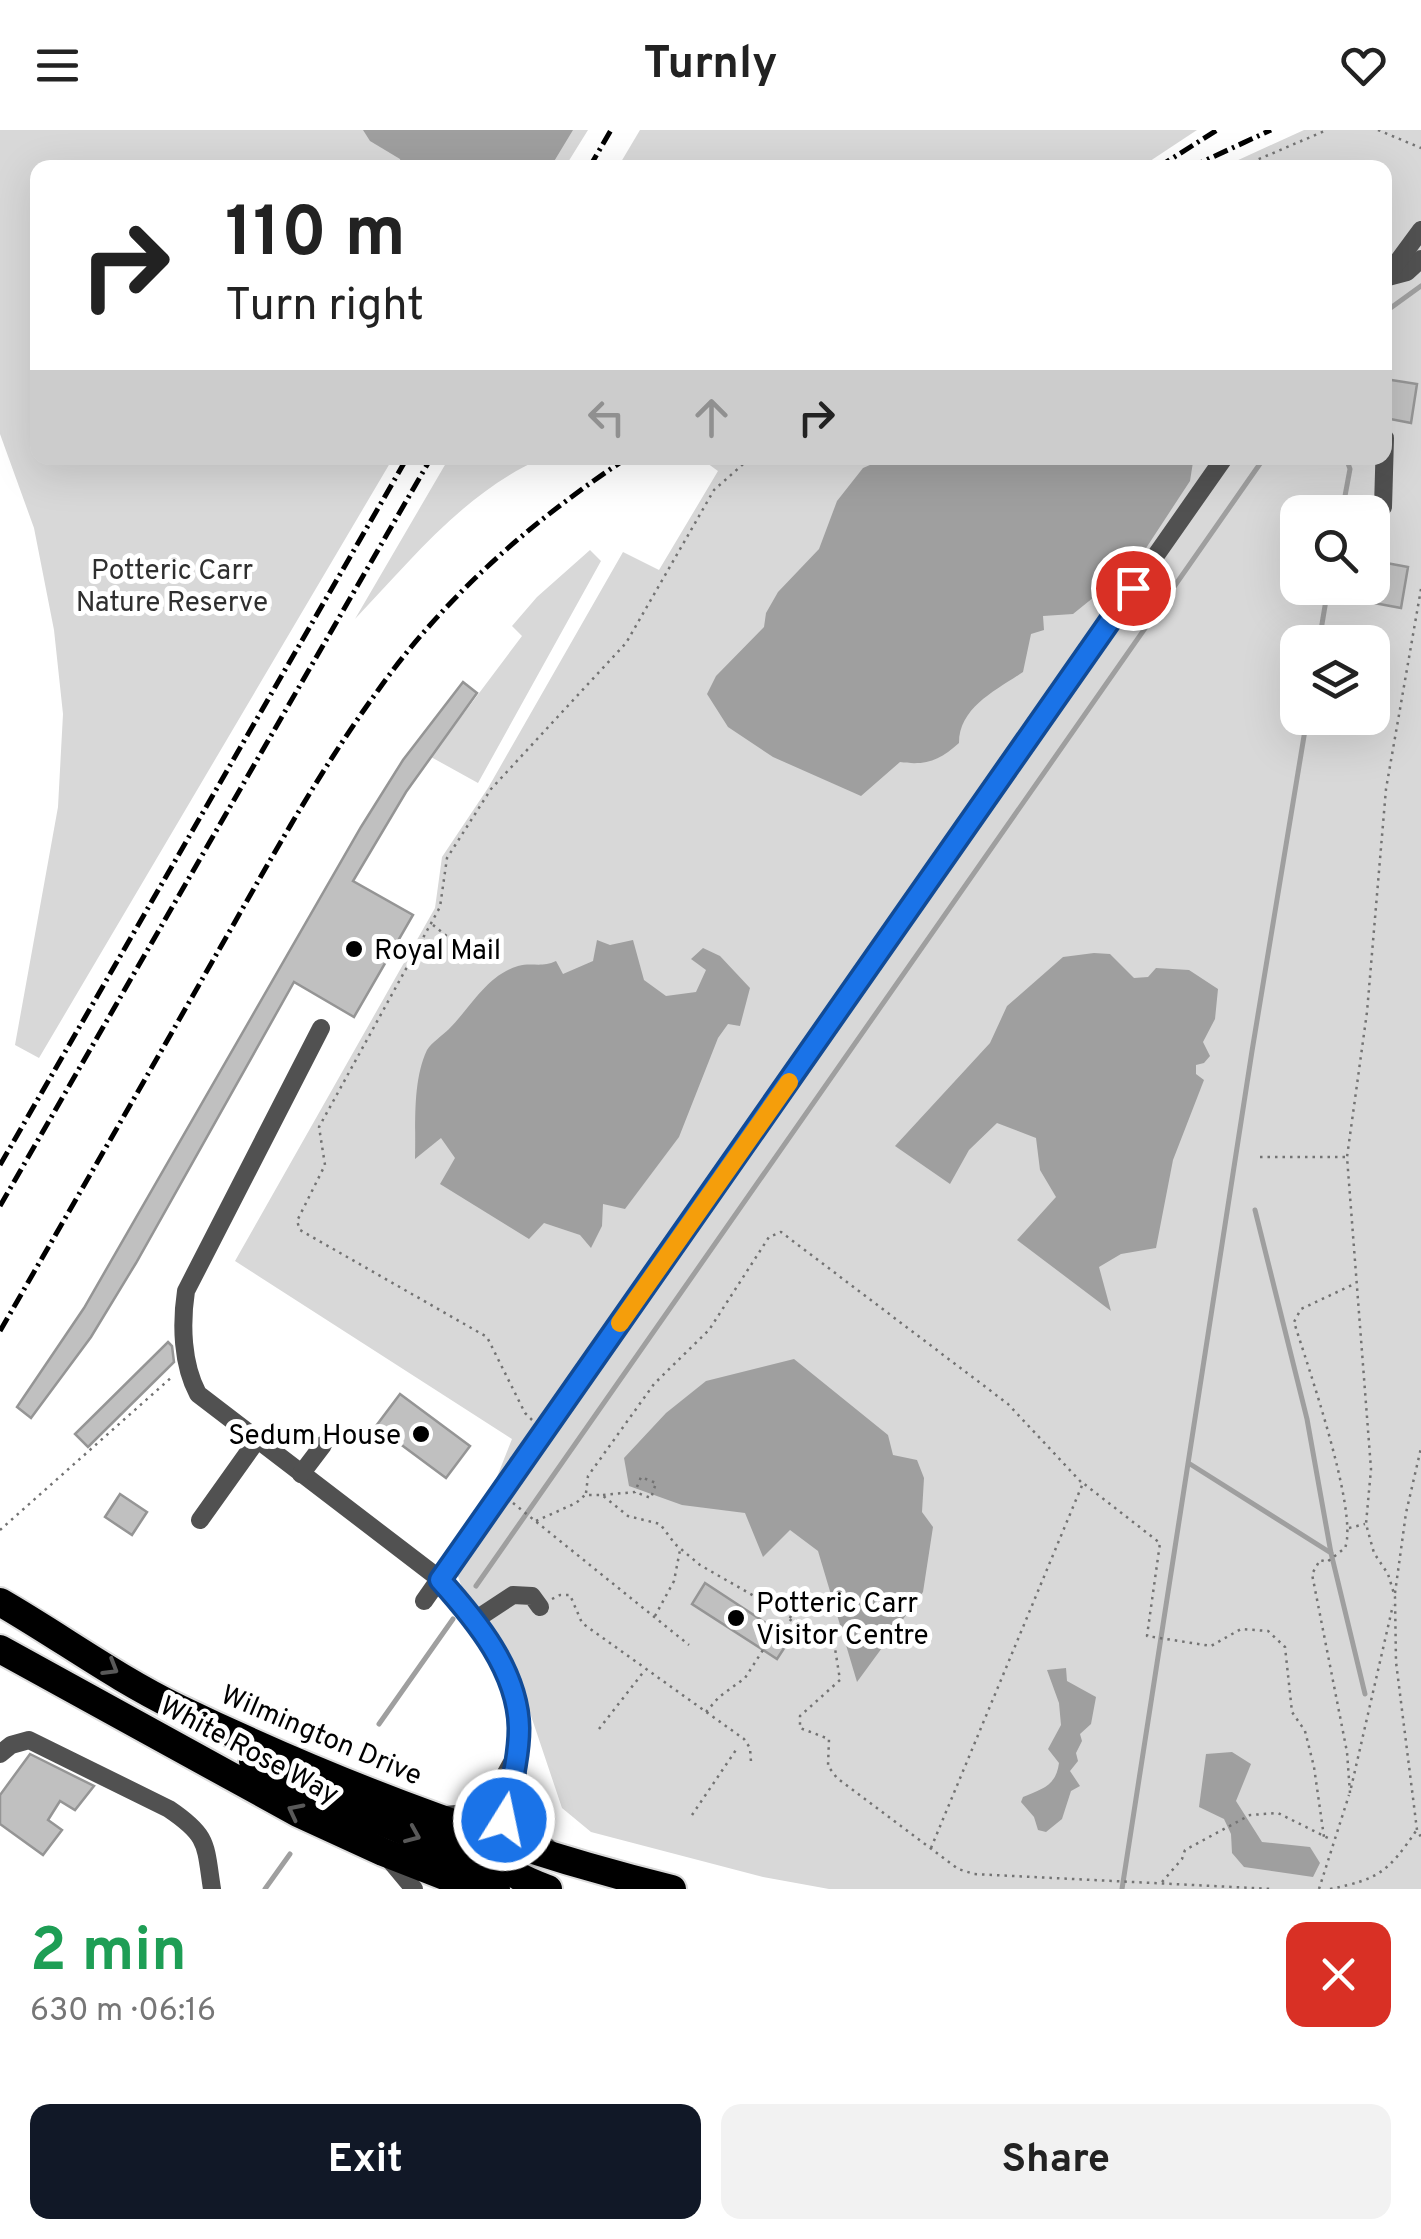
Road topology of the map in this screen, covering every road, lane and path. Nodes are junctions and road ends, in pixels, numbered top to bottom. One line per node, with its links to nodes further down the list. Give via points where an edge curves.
1 (1328, 130): 4 (path)
2 (1378, 130): 3 (path)
3 (1421, 148)
4 (1257, 160)
5 (1421, 230): 7 (street)
6 (1421, 259): 8 (street)
7 (1392, 271)
8 (1392, 276)
9 (742, 465): 14 (path, via 714,490 626,643 491,789 446,858)
10 (1219, 465): 21 (street)
11 (1384, 465): 12 (street)
12 (1383, 495)
13 (1421, 588): 18 (path, via 1386,789)
14 (432, 924): 15 (path); 21 (path, via 319,1127 325,1165 296,1221 300,1230 487,1337 525,1413)
15 (453, 941)
16 (321, 1028): 20 (street, via 186,1291)
17 (1260, 1157): 18 (path)
18 (1347, 1157): 19 (path)
19 (1354, 1284): 33 (path, via 1370,1468); 34 (path, via 1301,1309 1294,1322 1334,1452)
20 (188, 1360): 22 (street, via 198,1394); 35 (path)
21 (544, 1432): 37 (street)
22 (257, 1440): 25 (street); 31 (street)
23 (323, 1444): 25 (street)
24 (1421, 1448): 38 (path)
25 (301, 1474): 37 (street)
26 (1082, 1482): 28 (path, via 1008,1404 781,1232 769,1237 709,1330 654,1384 588,1476); 61 (path, via 1160,1543 1147,1636 1211,1646 1240,1629 1268,1631 1285,1647 1292,1712 1305,1731); 65 (path)
27 (635, 1492): 27 (path, via 640,1477 656,1483 651,1498); 29 (path)
28 (585, 1495): 29 (path); 32 (path)
29 (602, 1495): 36 (path, via 628,1516 660,1524)
30 (519, 1508): 32 (path)
31 (200, 1520)
32 (536, 1521): 42 (path)
33 (1366, 1524): 34 (path); 38 (path)
34 (1347, 1528): 57 (path, via 1346,1548 1320,1560 1312,1574 1348,1752)
35 (0, 1530)
36 (680, 1549): 42 (path, via 674,1581); 43 (path)
37 (440, 1580): 39 (street); 44 (street)
38 (1395, 1597): 57 (path); 60 (path, via 1396,1662)
39 (424, 1601)
40 (0, 1602): 50 (highway, Wilmington Drive, one-way to 50)
41 (540, 1606): 44 (street, via 532,1596 513,1595); 49 (path, via 570,1595 582,1623)
42 (654, 1617): 46 (path)
43 (792, 1618): 45 (path); 65 (path, via 834,1642 840,1680 800,1716 800,1728 829,1739 828,1766 837,1778)
44 (475, 1620): 55 (street, via 507,1676 519,1727)
45 (781, 1633)
46 (689, 1646)
47 (0, 1649): 66 (highway, White Rose Way, one-way to 47, via 298,1814)
48 (764, 1650): 51 (path)
49 (646, 1669): 51 (path); 52 (path)
50 (174, 1706): 58 (highway, Wilmington Drive); 69 (highway, one-way to 69, via 254,1761 474,1860)
51 (704, 1713): 56 (path, via 744,1739)
52 (599, 1729)
53 (736, 1750): 59 (path)
54 (0, 1754): 70 (street, via 29,1740 169,1809 204,1840)
55 (516, 1755): 58 (street, via 488,1797 470,1810); 64 (street); 67 (street, via 524,1815 532,1832)
56 (752, 1762)
57 (1350, 1793): 63 (path)
58 (424, 1814): 64 (highway, Wilmington Drive)
59 (692, 1815)
60 (1417, 1830): 62 (path); 76 (path, via 1393,1866)
61 (1324, 1837): 63 (path); 68 (path, via 1278,1814 1250,1815 1185,1850)
62 (1421, 1837)
63 (1333, 1840): 75 (path)
64 (500, 1842): 67 (highway, Wilmington Drive); 69 (street); 72 (highway, via 516,1877)
65 (930, 1850): 68 (path, via 974,1874)
66 (383, 1852): 69 (highway, White Rose Way); 71 (street)
67 (566, 1862): 73 (highway, Wilmington Drive)
68 (1161, 1883): 74 (path)
69 (488, 1885)
70 (212, 1889)
71 (414, 1889)
72 (548, 1889)
73 (672, 1889)
74 (1274, 1889)
75 (1319, 1889)
76 (1330, 1889)

